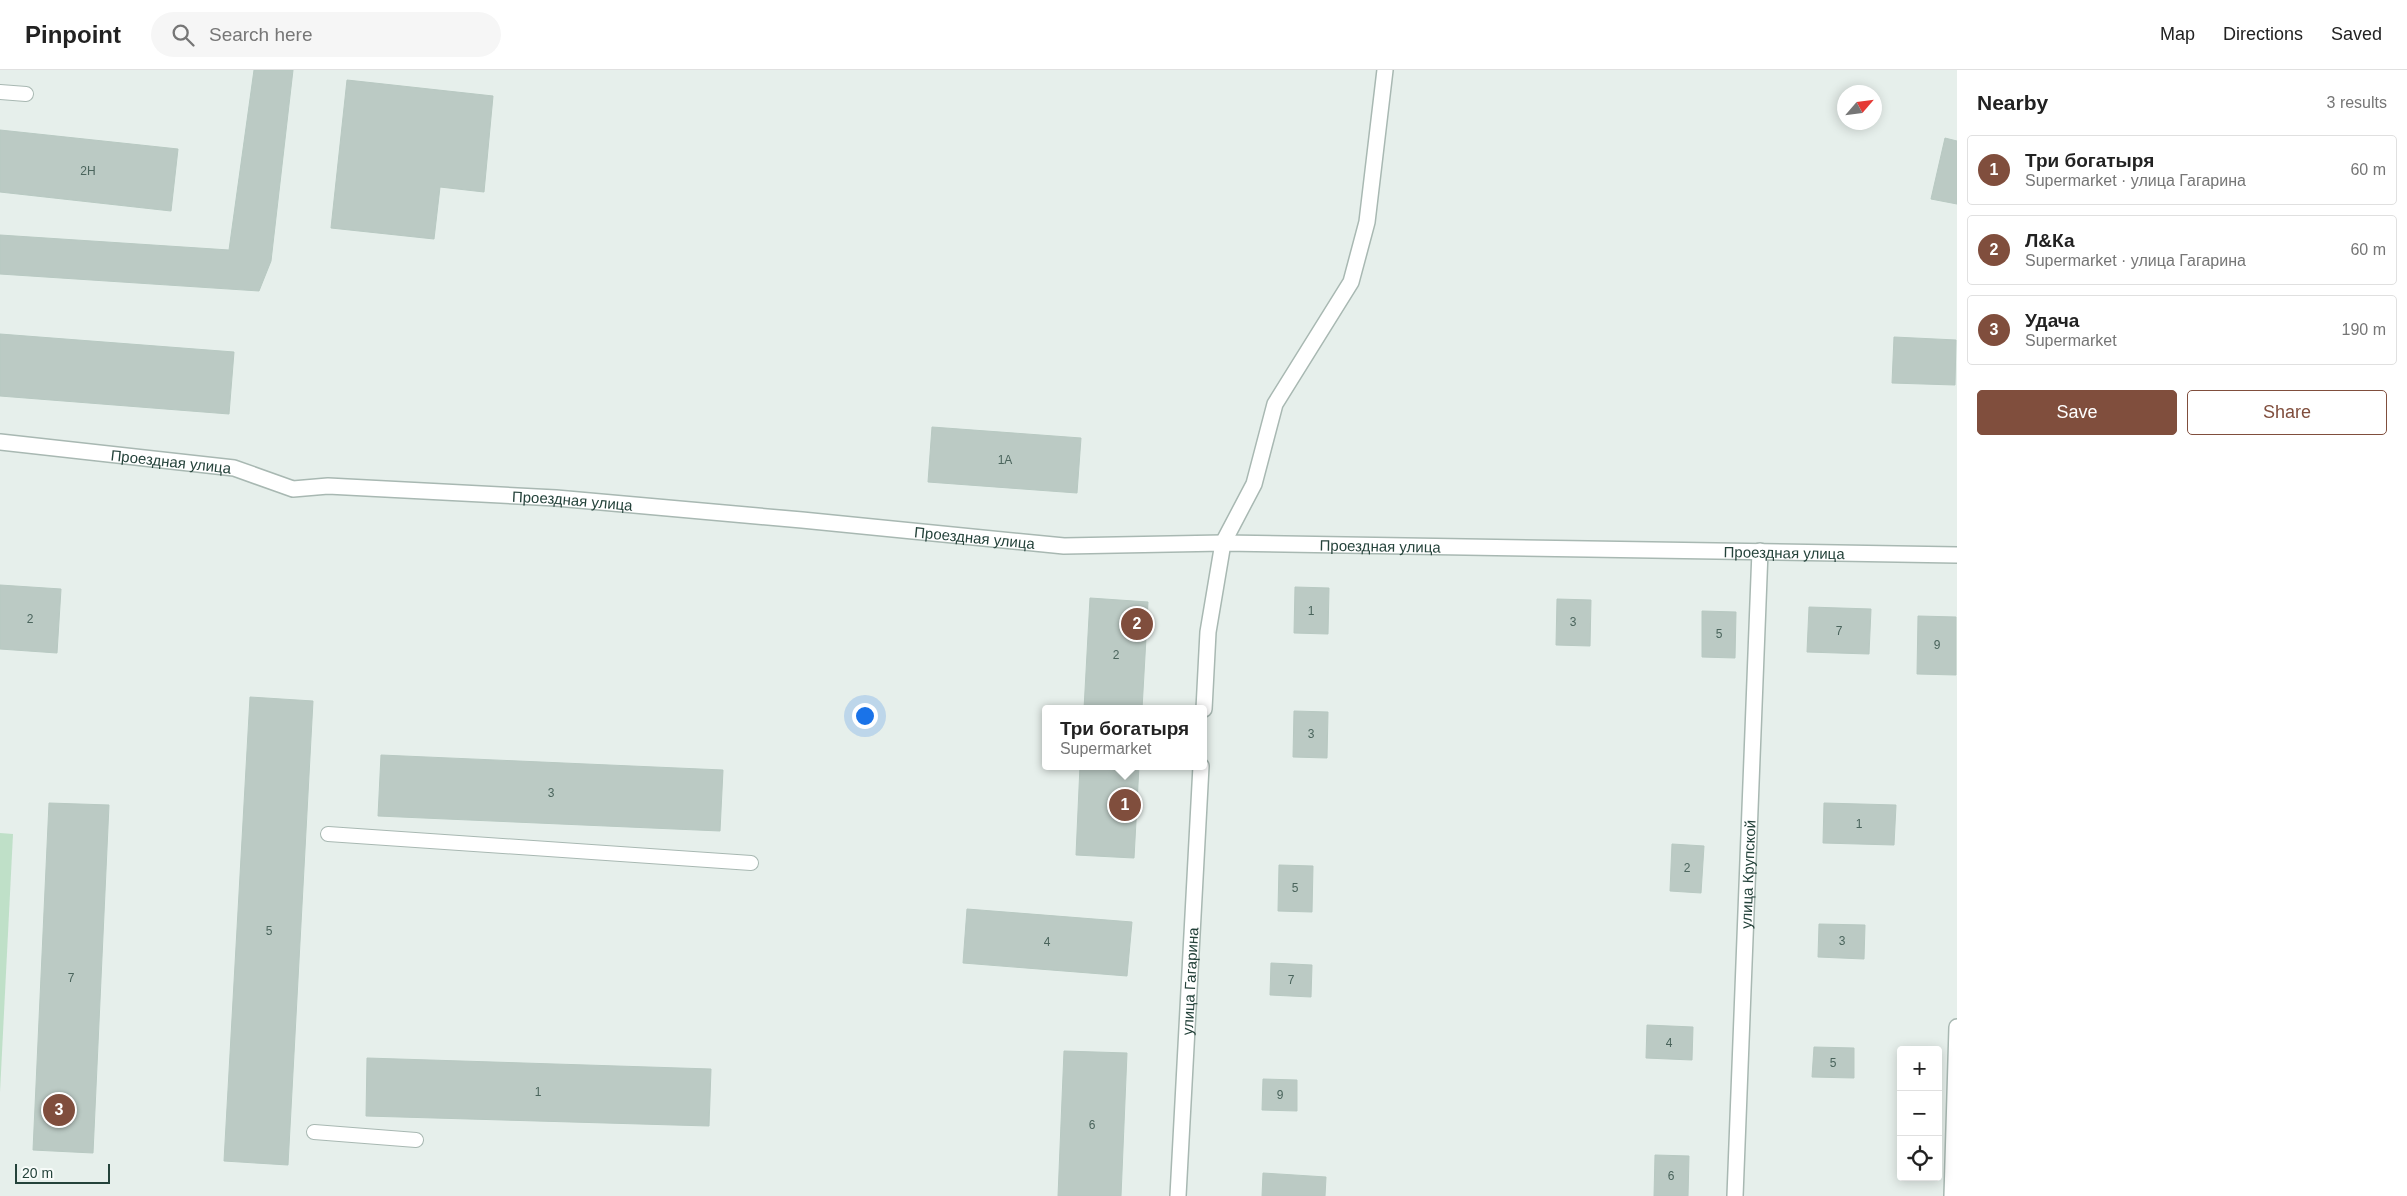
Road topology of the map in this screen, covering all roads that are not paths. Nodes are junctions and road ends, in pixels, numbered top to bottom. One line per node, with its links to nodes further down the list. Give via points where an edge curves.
1 (1385, 70): 5 (street, via 1367,222 1351,282 1275,404 1254,484)
2 (0, 92): 3 (lane)
3 (26, 94)
4 (0, 442): 5 (street, Проездная улица, via 234,468 293,489 328,486 556,498 1064,546)
5 (1223, 542): 6 (street, Проездная улица); 8 (street, via 1208,632)
6 (1760, 551): 7 (street, Проездная улица); 16 (street, улица Крупской)
7 (1957, 555)
8 (1204, 705)
9 (1201, 770): 15 (street, улица Гагарина)
10 (328, 834): 11 (lane)
11 (751, 863)
12 (1957, 1027): 17 (street)
13 (314, 1132): 14 (lane)
14 (416, 1140)
15 (1178, 1196)
16 (1735, 1196)
17 (1952, 1196)

